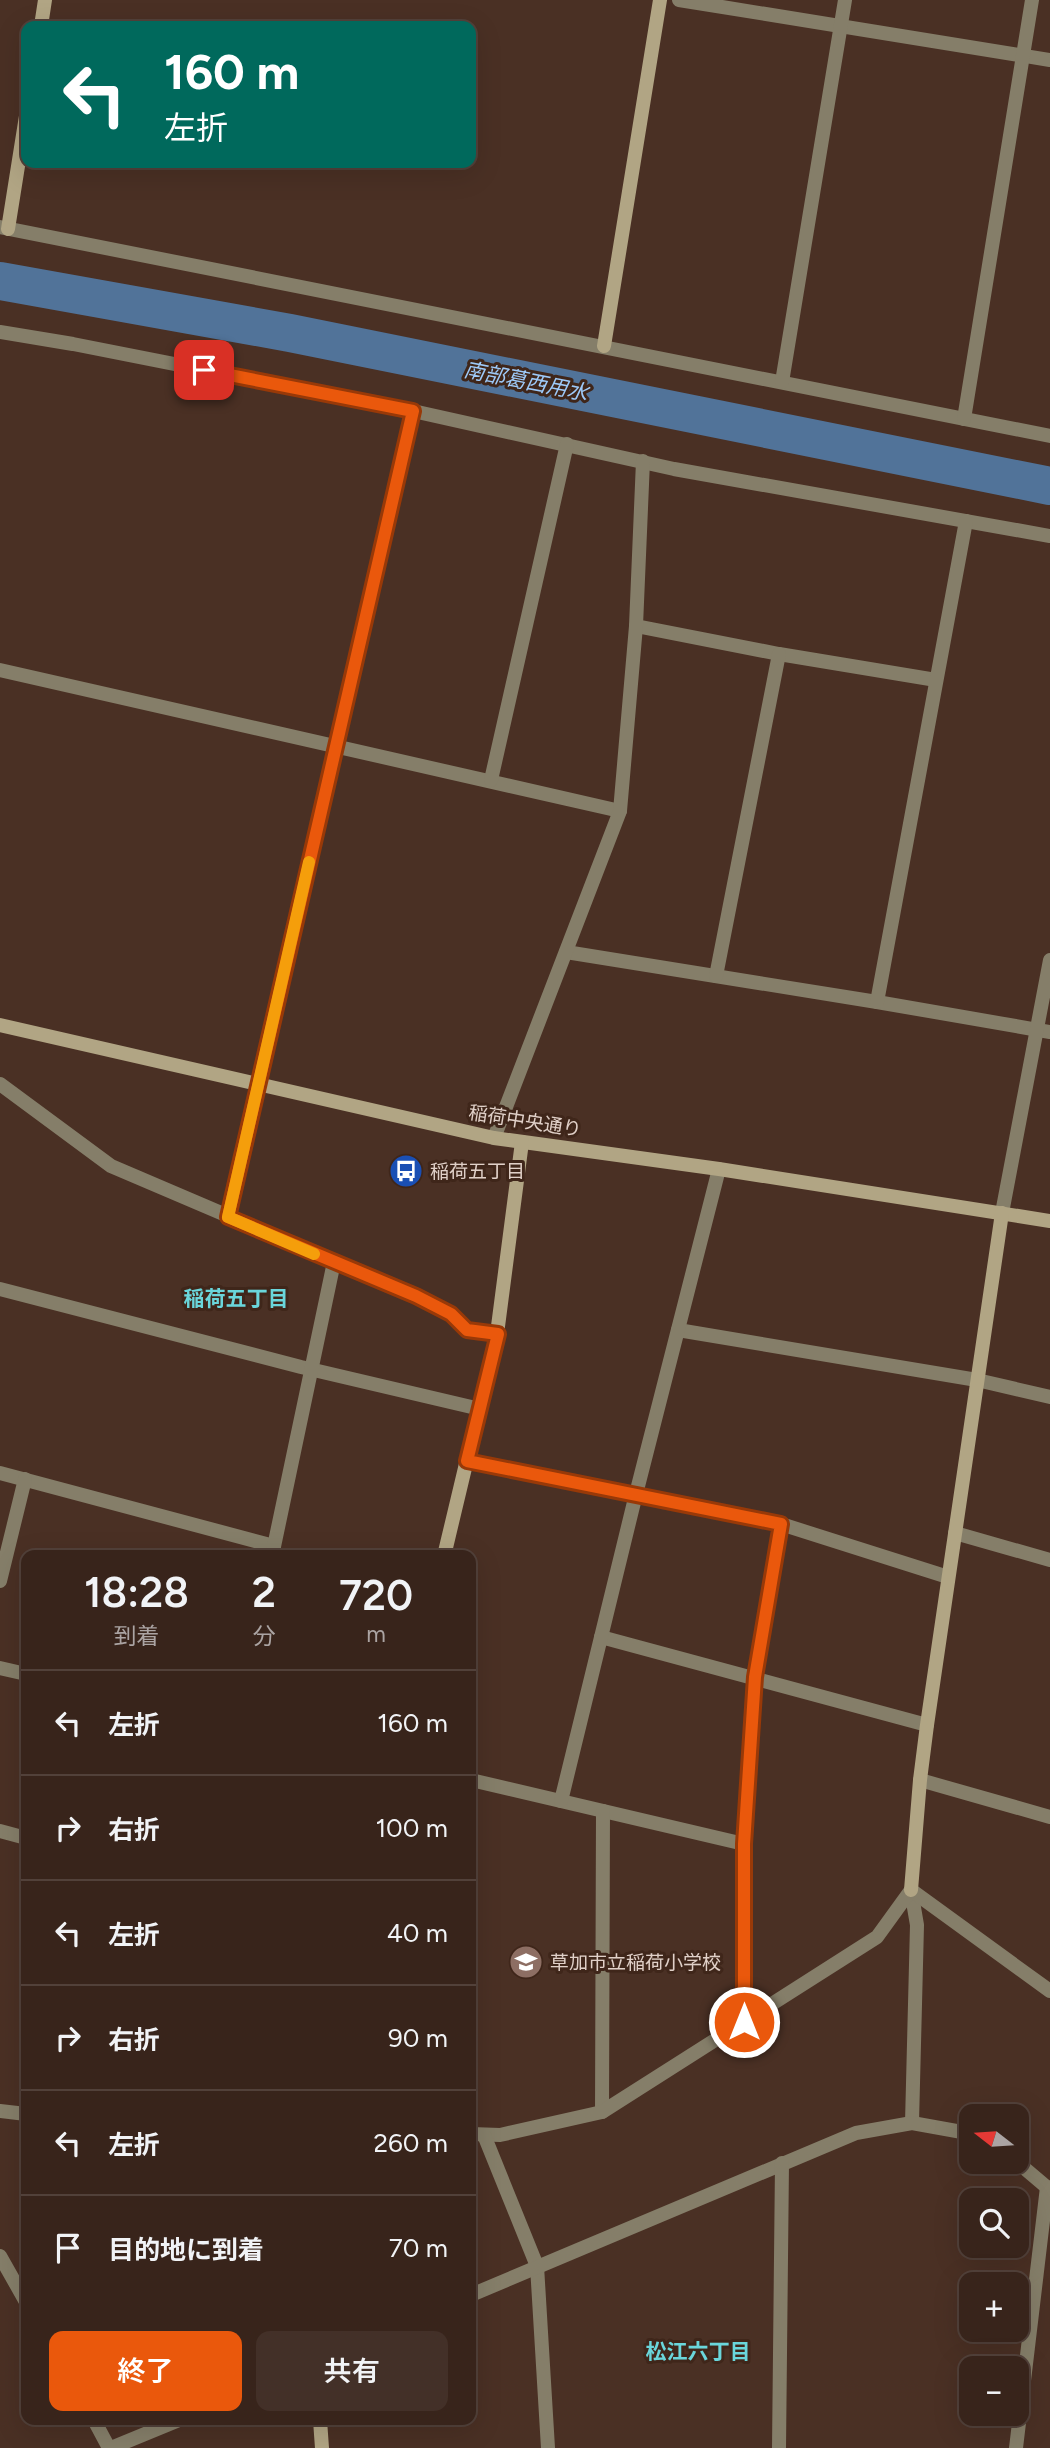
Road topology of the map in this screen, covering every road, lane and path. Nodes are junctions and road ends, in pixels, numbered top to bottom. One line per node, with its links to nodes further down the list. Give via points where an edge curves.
1 (45, 0): 6 (street)
2 (660, 0): 13 (street)
3 (679, 0): 7 (street)
4 (845, 0): 7 (street)
5 (1032, 0): 8 (street)
6 (42, 21)
7 (841, 27): 8 (street); 14 (street)
8 (1023, 56): 9 (street); 16 (street)
9 (1050, 61)
10 (21, 141): 11 (street)
11 (4, 228): 13 (street)
12 (0, 332): 15 (street)
13 (604, 346): 14 (street)
14 (782, 382): 16 (street)
15 (413, 411): 18 (street); 26 (street)
16 (964, 419): 17 (street)
17 (1050, 436)
18 (567, 444): 19 (street); 27 (street)
19 (643, 461): 20 (street); 22 (street)
20 (966, 521): 21 (street); 25 (street)
21 (1050, 536)
22 (636, 626): 23 (street); 28 (street)
23 (779, 654): 25 (street); 31 (street)
24 (0, 670): 26 (street)
25 (936, 680): 32 (street)
26 (336, 745): 27 (street); 36 (street)
27 (491, 780): 28 (street)
28 (620, 811): 29 (street)
29 (566, 952): 31 (street); 37 (street)
30 (1050, 960): 34 (street)
31 (716, 976): 32 (street)
32 (877, 1002): 34 (street)
33 (0, 1025): 36 (street, 稲荷中央通り)
34 (1043, 1031): 40 (street)
35 (0, 1084): 41 (street, via 111,1167)
36 (258, 1085): 37 (street, 稲荷中央通り); 41 (street)
37 (494, 1138): 38 (street, 稲荷中央通り)
38 (522, 1142): 39 (street, 稲荷中央通り); 46 (street)
39 (719, 1169): 40 (street, 稲荷中央通り); 45 (street)
40 (1002, 1213): 42 (street, 稲荷中央通り); 48 (street)
41 (228, 1217): 43 (street)
42 (1050, 1221)
43 (334, 1262): 46 (street, via 451,1314 467,1330); 47 (street)
44 (0, 1289): 47 (street)
45 (678, 1330): 48 (street); 54 (street)
46 (498, 1334): 50 (street)
47 (312, 1369): 50 (street); 58 (street)
48 (977, 1380): 49 (street); 56 (street)
49 (1050, 1397)
50 (480, 1409): 51 (street)
51 (467, 1461): 54 (street); 59 (street)
52 (0, 1473): 53 (street)
53 (25, 1479): 57 (street); 62 (street)
54 (636, 1494): 55 (street); 63 (street)
55 (781, 1524): 61 (street); 66 (street)
56 (955, 1533): 60 (street); 61 (street)
57 (270, 1550)
58 (273, 1550)
59 (445, 1550)
60 (1050, 1560)
61 (948, 1577): 67 (street)
62 (0, 1581)
63 (601, 1637): 66 (street); 70 (street)
64 (0, 1668): 65 (street)
65 (21, 1673)
66 (755, 1677): 67 (street); 75 (street)
67 (927, 1724): 68 (street)
68 (920, 1780): 72 (street); 76 (street)
69 (476, 1781): 70 (street)
70 (561, 1801): 71 (street)
71 (603, 1811): 75 (street); 80 (street)
72 (1050, 1817)
73 (0, 1832): 74 (street)
74 (21, 1837)
75 (744, 1844): 78 (street)
76 (911, 1891): 77 (street); 78 (street, via 877,1937); 82 (street, via 917,1925)
77 (1050, 1991)
78 (744, 2022): 80 (street)
79 (0, 2111): 81 (street)
80 (602, 2112): 84 (street, via 500,2135)
81 (21, 2113)
82 (912, 2123): 83 (street); 85 (street, via 856,2133)
83 (959, 2132)
84 (478, 2134): 89 (street)
85 (782, 2163): 89 (street); 98 (street)
86 (1029, 2172): 87 (street)
87 (1048, 2188): 99 (street)
88 (0, 2256): 90 (street)
89 (537, 2266): 91 (street); 97 (street)
90 (21, 2293)
91 (476, 2293)
92 (97, 2425): 95 (street)
93 (166, 2425): 95 (street)
94 (320, 2425): 96 (street)
95 (110, 2448)
96 (322, 2448)
97 (548, 2448)
98 (779, 2448)
99 (1016, 2448)

